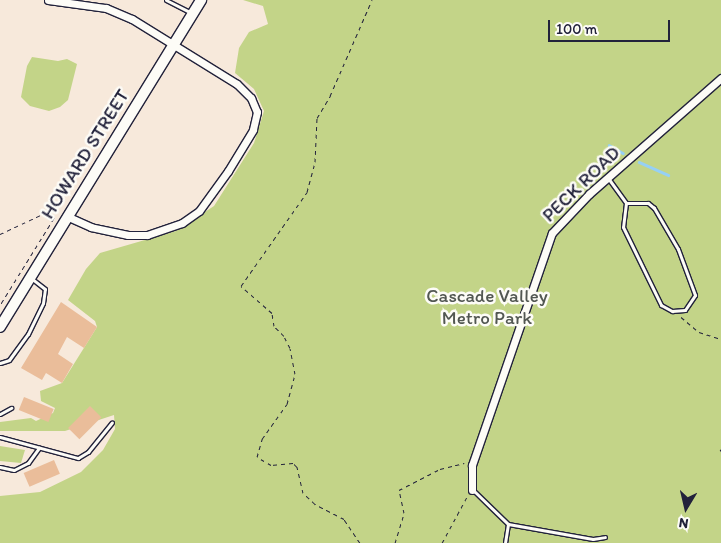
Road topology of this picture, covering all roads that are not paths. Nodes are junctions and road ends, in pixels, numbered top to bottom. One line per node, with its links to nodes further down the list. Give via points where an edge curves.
1 (48, 0): 4 (street)
2 (166, 0): 5 (lane)
3 (201, 0): 5 (main road, HOWARD STREET)
4 (107, 4): 6 (street)
5 (192, 13): 6 (main road, HOWARD STREET)
6 (173, 46): 10 (main road, HOWARD STREET); 10 (street, via 238,84 255,105 257,118 253,130 228,171 199,211 161,232 141,235 103,231)
7 (721, 78): 8 (street, PECK ROAD)
8 (608, 178): 9 (lane); 20 (street, PECK ROAD, via 566,216 548,238 472,465)
9 (626, 203): 9 (lane, via 623,226 658,300 664,308 679,312 690,306 695,295 686,265 654,208 648,203)
10 (66, 216): 11 (main road, HOWARD STREET)
11 (30, 277): 12 (main road, HOWARD STREET); 13 (lane, via 45,289 43,304 28,334 9,360)
12 (0, 327)
13 (0, 363)
14 (11, 408): 15 (lane)
15 (0, 414)
16 (112, 422): 18 (lane, via 83,457)
17 (0, 437): 18 (lane)
18 (39, 448): 19 (lane, via 28,463 14,470)
19 (0, 467)
20 (472, 490): 21 (lane)
21 (508, 524): 22 (lane, via 593,539); 23 (lane)
22 (605, 537)
23 (505, 543)

